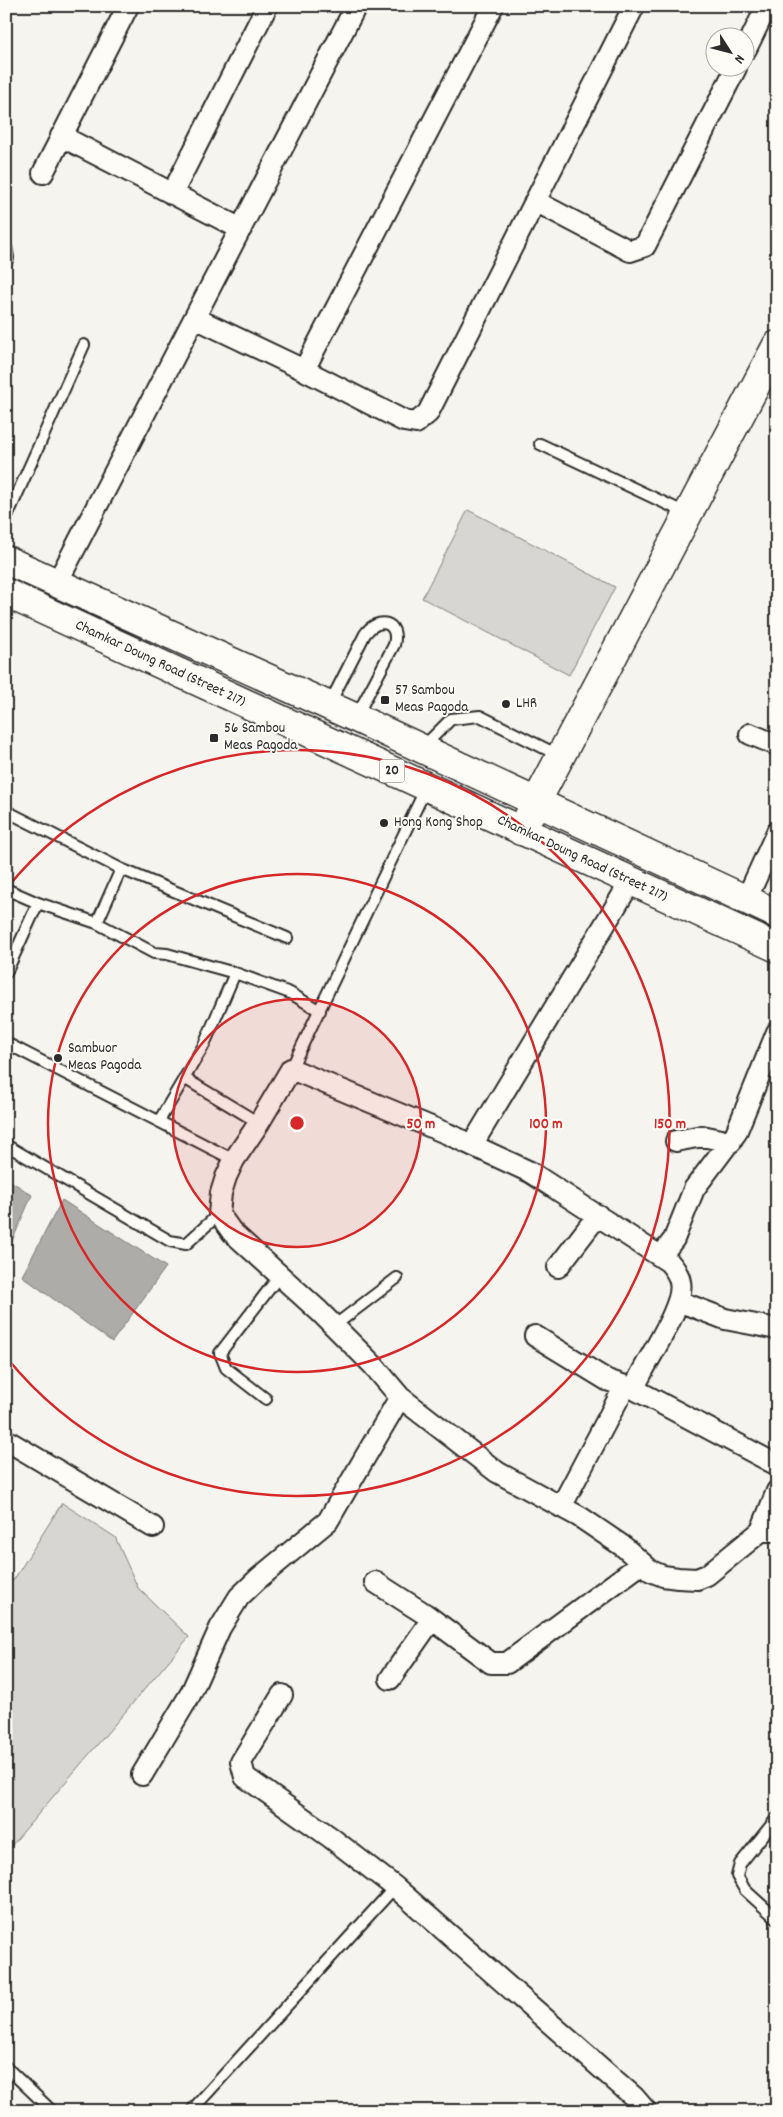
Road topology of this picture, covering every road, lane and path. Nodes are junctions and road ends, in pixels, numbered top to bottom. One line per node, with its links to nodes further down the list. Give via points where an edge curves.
1 (128, 6): 9 (street)
2 (266, 6): 11 (street)
3 (356, 6): 13 (street)
4 (493, 6): 19 (street)
5 (634, 6): 12 (street)
6 (767, 6): 7 (street)
7 (756, 29)
8 (731, 78): 12 (street, via 645,246 630,251)
9 (61, 136): 10 (street); 11 (street)
10 (42, 173)
11 (172, 194): 13 (street)
12 (535, 200): 19 (street, via 428,413 416,423 404,422)
13 (241, 229): 16 (street)
14 (6, 246): 15 (lane)
15 (6, 262)
16 (195, 318): 19 (street); 24 (street)
17 (777, 344): 21 (main road)
18 (84, 345): 22 (lane)
19 (304, 370)
20 (540, 444): 21 (lane)
21 (688, 514): 31 (main road)
22 (6, 519)
23 (6, 560): 24 (main road, Chamkar Doung Road (Street 217) / 20)
24 (57, 583): 26 (main road, Chamkar Doung Road (Street 217) / 20)
25 (6, 594): 32 (main road, Chamkar Doung Road (Street 217) / 20)
26 (329, 706): 27 (main road, Chamkar Doung Road (Street 217) / 20); 27 (lane, via 365,634 379,623 388,624 396,636 394,645)
27 (356, 718): 30 (main road, Chamkar Doung Road (Street 217) / 20)
28 (750, 734): 29 (street)
29 (777, 745)
30 (420, 750): 31 (lane, via 451,719 480,716); 33 (main road, Chamkar Doung Road (Street 217) / 20)
31 (560, 756): 33 (main road)
32 (426, 787): 35 (main road, Chamkar Doung Road (Street 217) / 20); 48 (lane)
33 (536, 803): 35 (main road); 40 (main road, Chamkar Doung Road (Street 217) / 20)
34 (6, 811): 37 (lane)
35 (521, 831): 38 (main road, Chamkar Doung Road (Street 217) / 20)
36 (777, 832): 40 (street)
37 (121, 869): 43 (lane); 44 (lane)
38 (631, 881): 45 (main road, Chamkar Doung Road (Street 217) / 20); 58 (street)
39 (6, 889): 41 (lane)
40 (746, 900): 42 (main road, Chamkar Doung Road (Street 217) / 20)
41 (38, 903): 43 (lane); 46 (lane)
42 (777, 914)
43 (97, 923): 47 (lane, via 154,953)
44 (287, 938)
45 (777, 948)
46 (6, 973)
47 (235, 973): 48 (lane, via 290,993); 52 (lane, via 204,1045)
48 (320, 1010): 51 (lane)
49 (777, 1032): 56 (street)
50 (6, 1043): 53 (lane)
51 (291, 1069): 54 (street); 58 (street)
52 (184, 1078): 53 (lane); 54 (lane)
53 (159, 1121): 59 (lane)
54 (259, 1123): 59 (street)
55 (676, 1141): 56 (street, via 702,1136)
56 (731, 1142): 62 (street, via 694,1189 674,1239)
57 (6, 1145): 60 (lane, via 178,1244 186,1244)
58 (472, 1145): 61 (street, via 530,1172)
59 (234, 1160): 60 (street, via 221,1193)
60 (219, 1214): 64 (street, via 238,1238)
61 (598, 1215): 62 (street); 63 (street)
62 (661, 1256): 66 (street, via 676,1271 681,1284)
63 (558, 1267)
64 (280, 1275): 67 (street); 72 (lane, via 220,1353 226,1368)
65 (397, 1278): 67 (lane)
66 (678, 1301): 68 (street, via 725,1318); 70 (street)
67 (334, 1326): 71 (street)
68 (777, 1329)
69 (535, 1336): 70 (street, via 607,1380)
70 (630, 1388): 74 (street); 76 (street)
71 (400, 1397): 76 (street, via 497,1472); 84 (street, via 328,1521 238,1598 220,1628 191,1693)
72 (266, 1399)
73 (6, 1440): 77 (street)
74 (777, 1465)
75 (777, 1491): 78 (street)
76 (561, 1507): 79 (street, via 624,1547)
77 (153, 1527)
78 (769, 1531): 79 (street, via 707,1575 697,1578 663,1576)
79 (642, 1564): 81 (street, via 500,1664 491,1663)
80 (375, 1582): 81 (street)
81 (432, 1619): 82 (street)
82 (390, 1679)
83 (282, 1695): 86 (street, via 241,1762 245,1777)
84 (142, 1775)
85 (777, 1818): 87 (lane, via 740,1864 737,1876 745,1890)
86 (394, 1888): 89 (lane); 91 (street, via 634,2097)
87 (777, 1919)
88 (6, 2067): 90 (lane)
89 (192, 2110)
90 (52, 2111)
91 (646, 2111)

